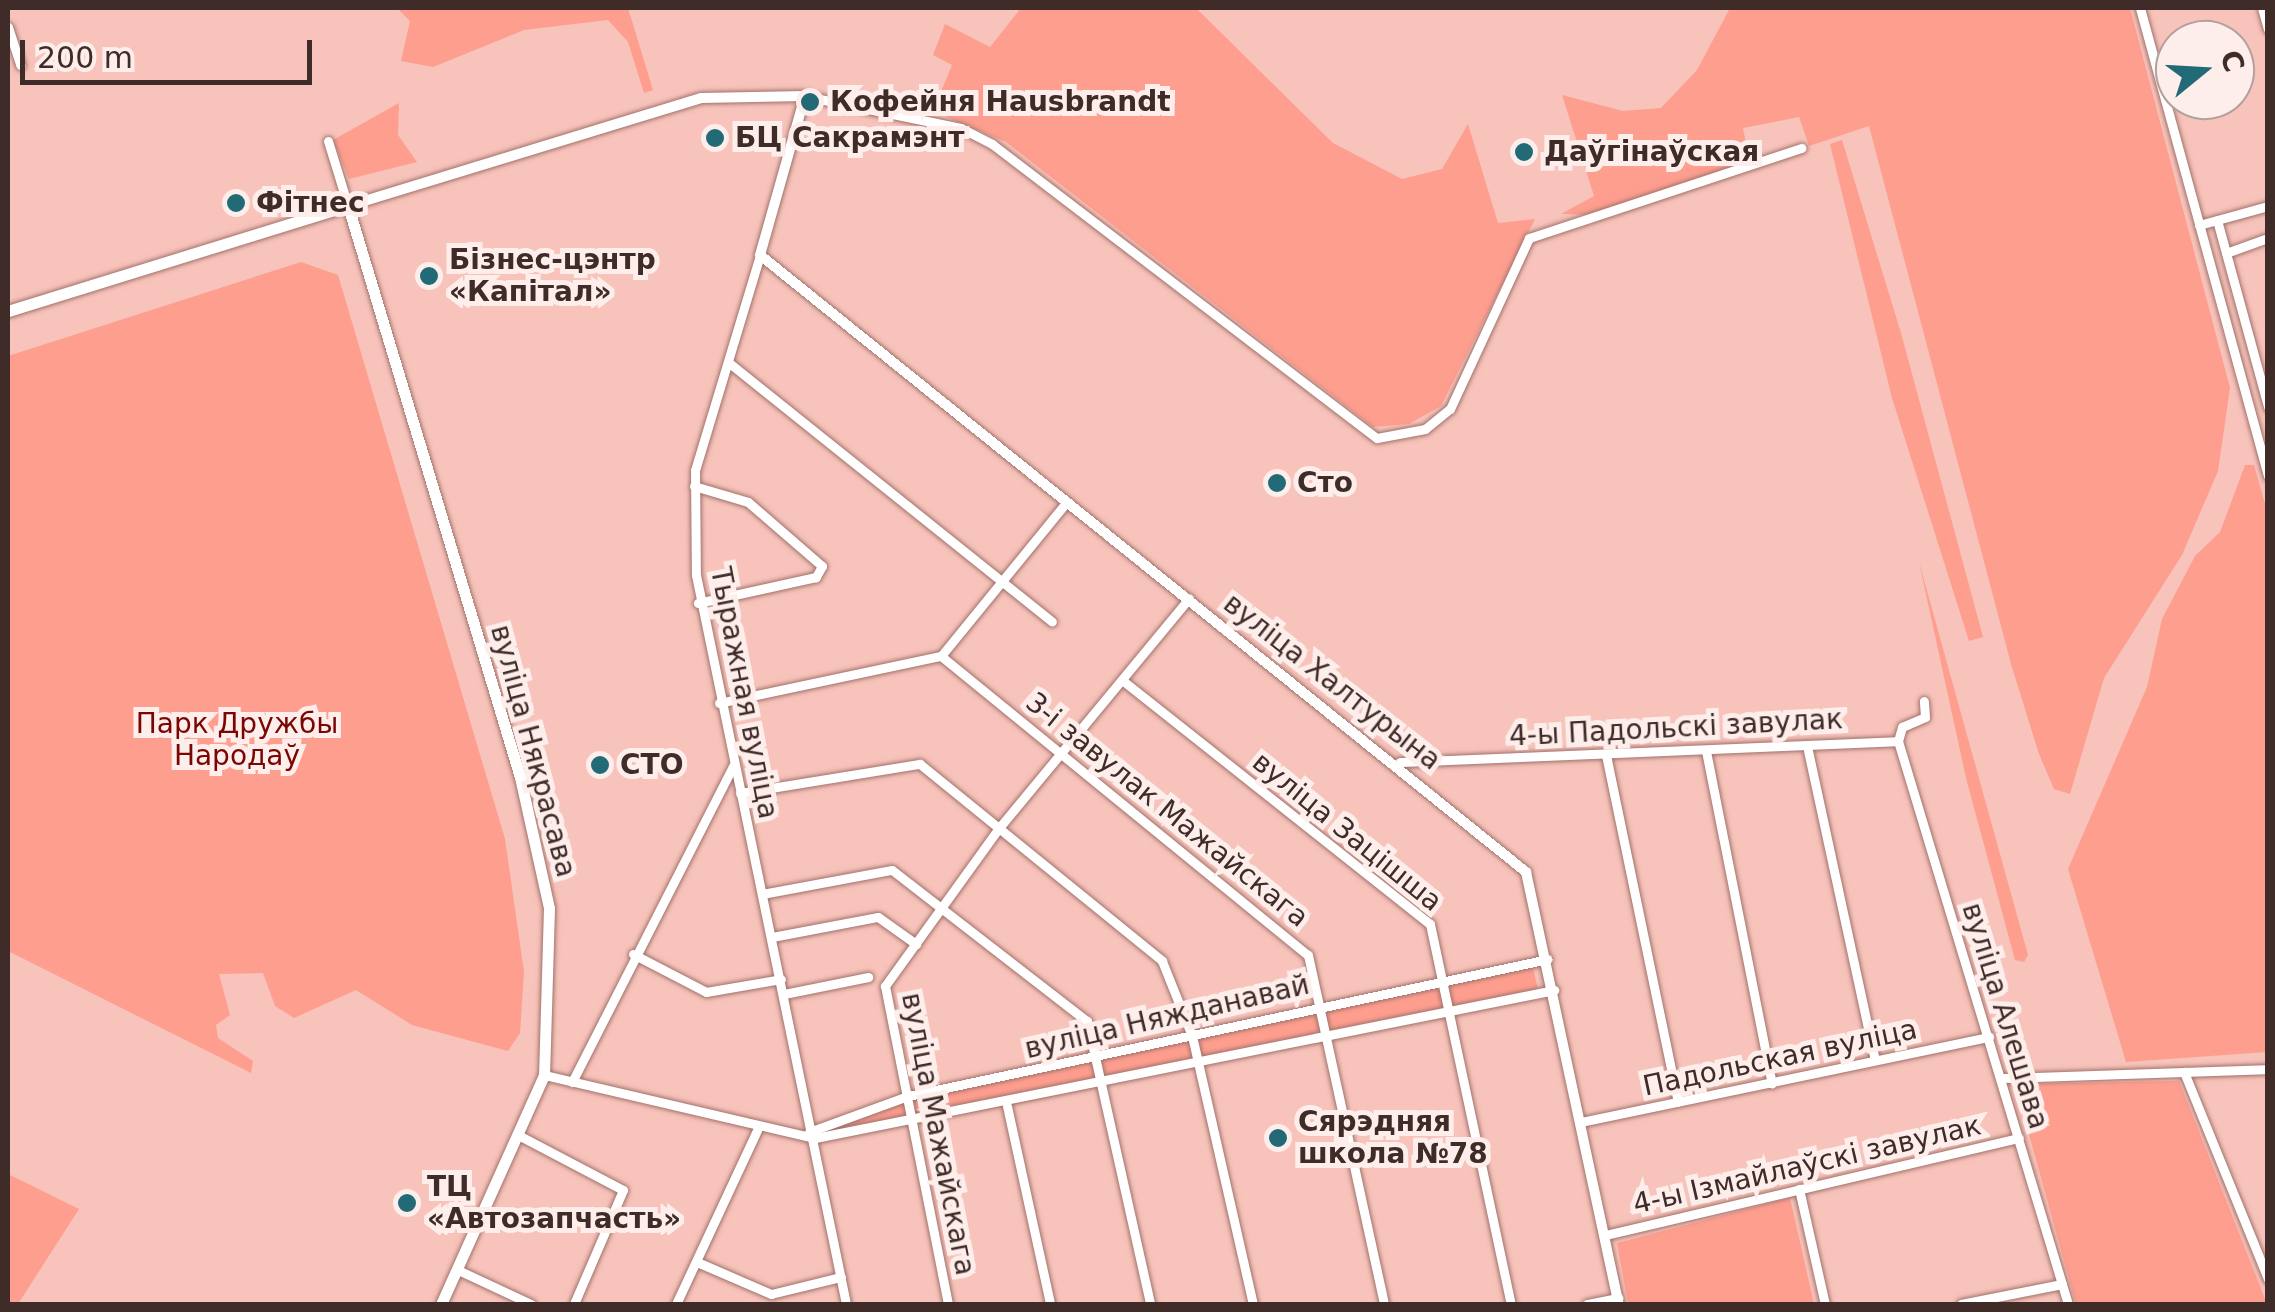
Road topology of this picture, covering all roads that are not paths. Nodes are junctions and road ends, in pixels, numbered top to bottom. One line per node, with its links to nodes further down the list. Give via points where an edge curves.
1 (2140, 8): 12 (street)
2 (2262, 8): 4 (street)
3 (8, 27): 5 (street)
4 (2268, 29)
5 (20, 65)
6 (805, 96): 8 (street, via 961,128 992,144 1377,438 1424,430 1450,409 1529,238); 9 (street, via 701,98); 15 (street, Тыражная вуліца)
7 (328, 141): 9 (street)
8 (1802, 148)
9 (348, 206): 16 (main road); 60 (main road, вуліца Някрасава, via 540,857 552,961)
10 (2268, 206): 11 (street)
11 (2217, 220): 12 (street); 14 (street)
12 (2199, 225): 19 (street)
13 (2268, 238): 14 (street)
14 (2226, 253): 18 (street)
15 (760, 255): 17 (street, Тыражная вуліца); 21 (street, вуліца Халтурына)
16 (8, 311)
17 (728, 362): 20 (street, Тыражная вуліца); 22 (street)
18 (2268, 407)
19 (2268, 476)
20 (694, 486): 24 (street, Тыражная вуліца); 24 (street, via 748,502 822,566 816,577)
21 (1065, 504): 22 (street); 23 (street, вуліца Халтурына)
22 (1002, 579): 25 (street); 26 (street)
23 (1189, 598): 27 (street, вуліца Мажайскага); 35 (street, вуліца Халтурына)
24 (698, 603): 29 (street, Тыражная вуліца)
25 (1052, 622)
26 (941, 656): 29 (street); 34 (street, 3-і завулак Мажайскага)
27 (1122, 680): 34 (street, вуліца Мажайскага); 47 (street, вуліца Зацішша, via 1430,924)
28 (1924, 701): 30 (street, via 1926,717 1902,727)
29 (719, 703): 36 (street, Тыражная вуліца)
30 (1898, 740): 31 (street, 4-ы Падольскі завулак); 54 (street, вуліца Алешава)
31 (1808, 746): 32 (street, 4-ы Падольскі завулак); 56 (street)
32 (1706, 750): 33 (street, 4-ы Падольскі завулак); 63 (street)
33 (1606, 755): 35 (street, 4-ы Падольскі завулак); 66 (street)
34 (1061, 756): 38 (street, вуліца Мажайскага); 50 (street, 3-і завулак Мажайскага, via 1304,949)
35 (1400, 762): 44 (street, вуліца Халтурына, via 1518,860)
36 (734, 766): 37 (street, Тыражная вуліца); 43 (street)
37 (740, 793): 38 (street, via 907,760); 39 (street, Тыражная вуліца)
38 (999, 828): 40 (street, вуліца Мажайскага); 52 (street, via 1162,961)
39 (762, 894): 40 (street, via 882,869); 41 (street, Тыражная вуліца)
40 (943, 908): 42 (street, вуліца Мажайскага); 55 (street, via 1087,1021)
41 (772, 937): 42 (street, via 878,917); 46 (street, Тыражная вуліца)
42 (916, 944): 65 (street, вуліца Мажайскага, via 885,992)
43 (633, 954): 46 (street, via 706,992); 62 (street)
44 (1548, 959): 47 (street, вуліца Няжданавай); 48 (street, вуліца Халтурына)
45 (868, 977): 49 (street)
46 (781, 979): 49 (street, Тыражная вуліца)
47 (1445, 981): 50 (street, вуліца Няжданавай); 51 (street, вуліца Зацішша)
48 (1554, 990): 51 (street, вуліца Няжданавай); 69 (street, вуліца Халтурына)
49 (784, 994): 71 (street, Тыражная вуліца)
50 (1321, 1006): 52 (street, вуліца Няжданавай); 53 (street, 3-і завулак Мажайскага)
51 (1452, 1011): 53 (street, вуліца Няжданавай); 92 (street, вуліца Зацішша)
52 (1192, 1036): 55 (street, вуліца Няжданавай); 57 (street)
53 (1327, 1037): 57 (street, вуліца Няжданавай); 91 (street, 3-і завулак Мажайскага)
54 (1989, 1037): 56 (street, Падольская вуліца); 61 (street, вуліца Алешава)
55 (1098, 1058): 64 (street); 65 (street, вуліца Няжданавай)
56 (1876, 1060): 63 (street, Падольская вуліца)
57 (1200, 1067): 64 (street, вуліца Няжданавай); 90 (street)
58 (2268, 1069): 59 (street)
59 (2184, 1072): 61 (street); 79 (street)
60 (544, 1075): 62 (street, вуліца Няжданавай); 72 (main road, вуліца Някрасава)
61 (2002, 1078): 73 (street, вуліца Алешава)
62 (572, 1082): 70 (street, вуліца Няжданавай)
63 (1772, 1084): 66 (street, Падольская вуліца)
64 (1104, 1087): 67 (street, вуліца Няжданавай); 89 (street)
65 (908, 1096): 68 (street, вуліца Мажайскага); 71 (street, вуліца Няжданавай)
66 (1678, 1102): 69 (street, Падольская вуліца)
67 (1007, 1106): 68 (street, вуліца Няжданавай); 88 (street)
68 (914, 1122): 71 (street, вуліца Няжданавай); 87 (street, вуліца Мажайскага)
69 (1581, 1122): 75 (street, вуліца Халтурына)
70 (757, 1130): 71 (street, вуліца Няжданавай); 76 (street)
71 (814, 1134): 78 (street, Тыражная вуліца)
72 (522, 1136): 77 (main road, вуліца Някрасава); 84 (street, via 623,1190)
73 (2019, 1138): 74 (street, 4-ы Ізмайлаўскі завулак); 80 (street, вуліца Алешава)
74 (1799, 1189): 75 (street, 4-ы Ізмайлаўскі завулак); 94 (street)
75 (1605, 1235): 81 (street, вуліца Халтурына)
76 (697, 1262): 78 (street, via 770,1294); 85 (street)
77 (458, 1270): 82 (main road, вуліца Някрасава); 83 (street)
78 (841, 1277): 86 (street, Тыражная вуліца)
79 (2268, 1279)
80 (2062, 1284): 95 (street); 96 (street, вуліца Алешава)
81 (1618, 1301): 93 (street)
82 (441, 1304)
83 (531, 1304)
84 (574, 1304)
85 (676, 1304)
86 (846, 1304)
87 (948, 1304)
88 (1050, 1304)
89 (1150, 1304)
90 (1253, 1304)
91 (1384, 1304)
92 (1511, 1304)
93 (1587, 1304)
94 (1825, 1304)
95 (1961, 1304)
96 (2068, 1304)

